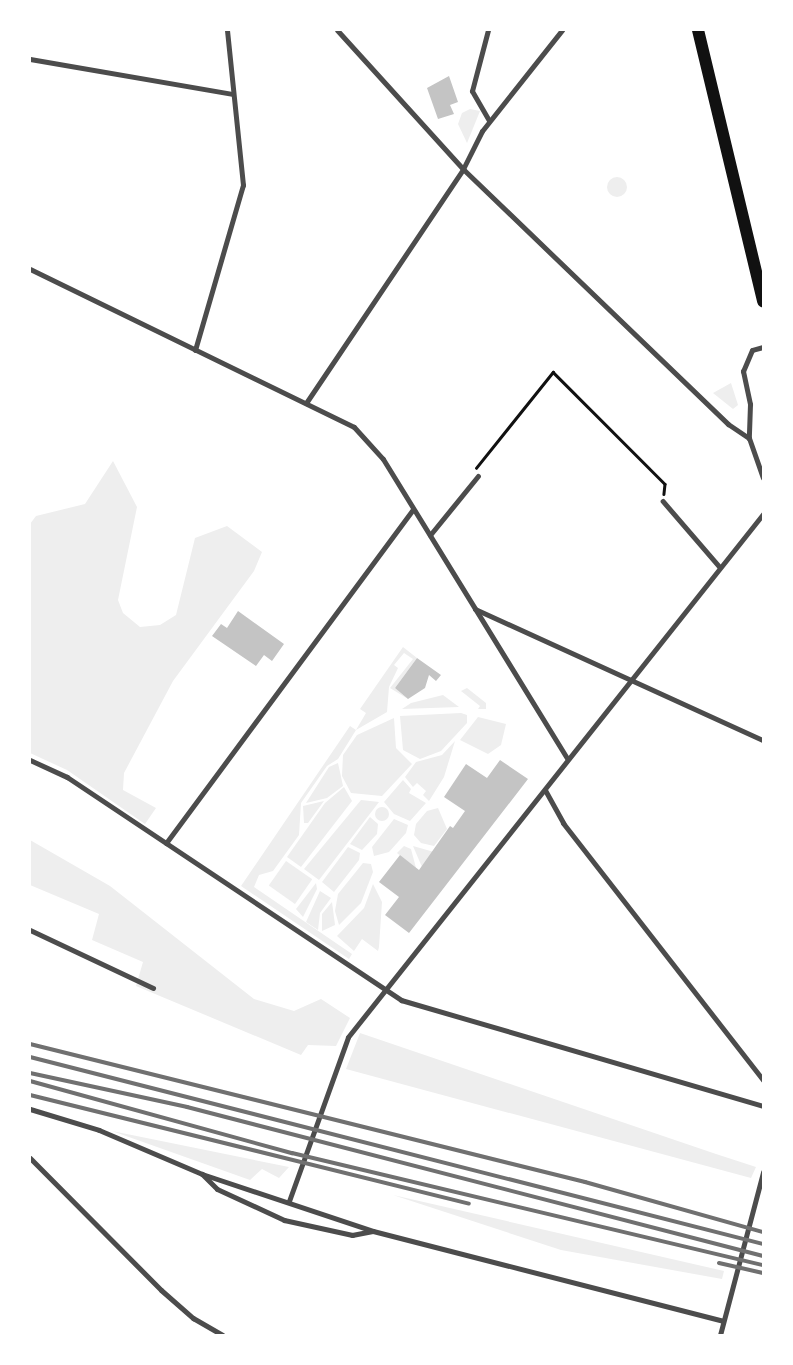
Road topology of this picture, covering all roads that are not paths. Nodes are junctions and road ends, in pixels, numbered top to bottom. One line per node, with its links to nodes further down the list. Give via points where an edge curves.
1 (227, 30): 7 (street)
2 (337, 30): 9 (street)
3 (488, 30): 8 (street, via 472,91)
4 (562, 30): 8 (street)
5 (698, 30): 11 (main road)
6 (30, 59): 7 (street)
7 (232, 94): 13 (street, via 243,185)
8 (489, 121): 9 (street)
9 (463, 169): 14 (street); 15 (street, via 731,427)
10 (30, 269): 13 (street)
11 (763, 301)
12 (763, 347): 15 (street, via 752,350 744,371 750,404)
13 (195, 350): 14 (street)
14 (306, 403): 19 (street, via 354,427 383,460)
15 (749, 438): 17 (street)
16 (478, 476): 21 (street)
17 (763, 478)
18 (663, 501): 22 (street)
19 (413, 509): 21 (street); 29 (street)
20 (763, 514): 22 (street)
21 (430, 535): 23 (street)
22 (719, 566): 24 (street)
23 (473, 608): 24 (street); 26 (street)
24 (629, 680): 25 (street); 26 (street)
25 (763, 740)
26 (567, 758): 28 (street)
27 (30, 760): 29 (street, via 67,777)
28 (545, 790): 32 (street); 33 (street, via 563,823)
29 (166, 843): 32 (street)
30 (30, 930): 31 (street)
31 (153, 988)
32 (385, 992): 34 (street); 39 (street, via 348,1037)
33 (763, 1080)
34 (763, 1106)
35 (30, 1108): 38 (street, via 99,1130)
36 (30, 1158): 42 (street, via 155,1284 193,1318)
37 (763, 1172): 41 (street)
38 (202, 1174): 39 (street); 40 (street, via 217,1189 284,1220 352,1235)
39 (289, 1201): 40 (street)
40 (374, 1231): 41 (street)
41 (723, 1321): 43 (street)
42 (223, 1335)
43 (720, 1335)

